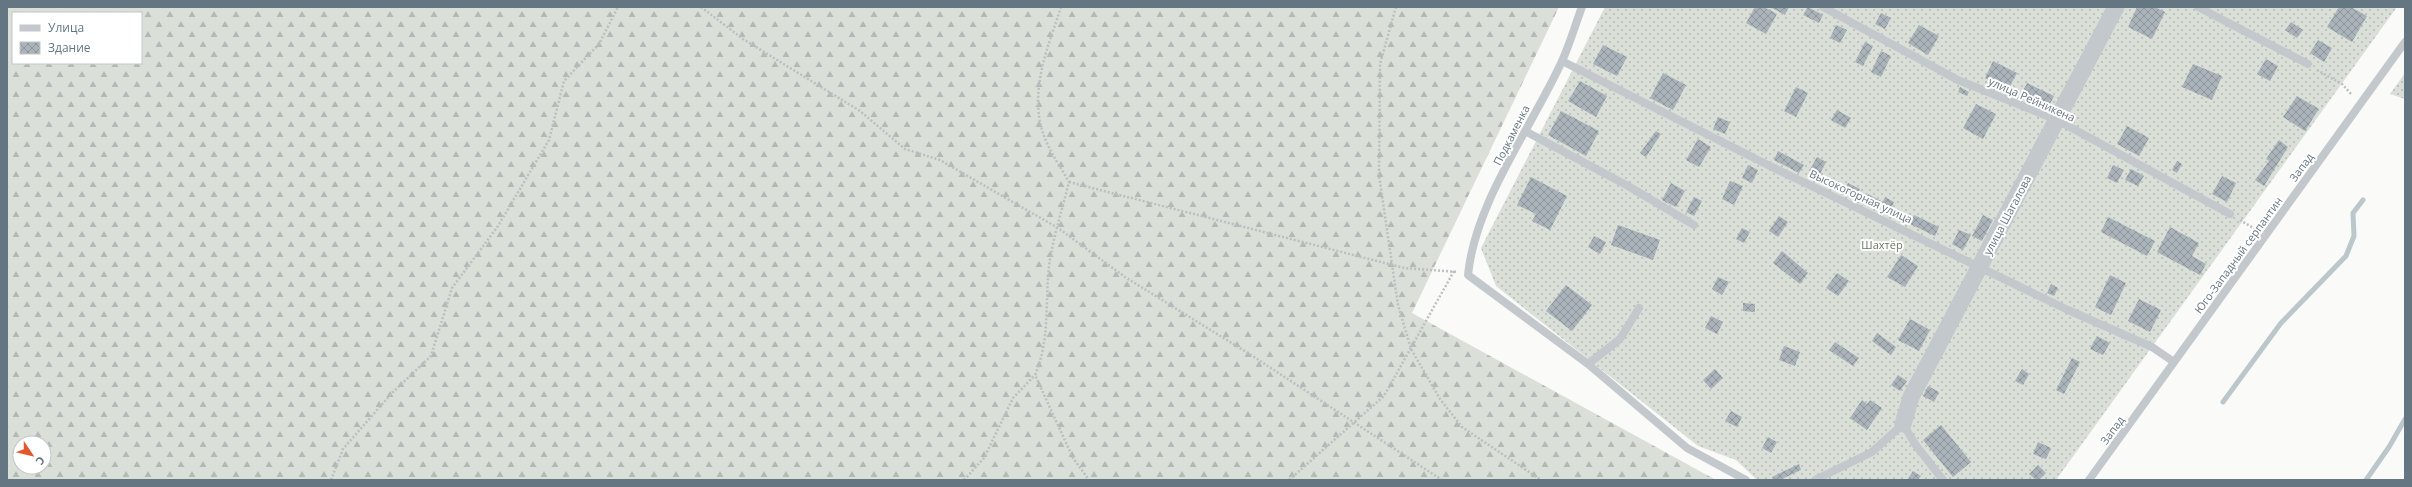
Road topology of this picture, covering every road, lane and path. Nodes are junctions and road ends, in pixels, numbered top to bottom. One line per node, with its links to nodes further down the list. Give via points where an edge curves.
1 (618, 7): 31 (path, via 599,44 564,81 549,140 498,226 452,288 430,356 392,393 343,449)
2 (702, 7): 18 (path, via 743,39 860,111 904,149 940,160)
3 (1062, 7): 15 (path, via 1043,62 1037,106 1043,134)
4 (1396, 7): 20 (path, via 1380,64 1379,175)
5 (1582, 7): 10 (lane, Подкаменка)
6 (1823, 7): 13 (lane, улица Рейникена, via 1958,80)
7 (2116, 7): 13 (street, улица Шагалова)
8 (2198, 7): 11 (lane)
9 (2405, 42): 12 (lane)
10 (1562, 61): 14 (lane, Подкаменка); 21 (lane, Высокогорная улица, via 1768,165)
11 (2308, 64): 12 (path, via 2342,84)
12 (2360, 104): 19 (lane, Юго-Западный серпантин)
13 (2057, 120): 16 (lane, улица Рейникена); 21 (street, улица Шагалова)
14 (1525, 131): 17 (lane, via 1628,186); 23 (lane, Подкаменка, via 1494,190 1470,253)
15 (1069, 182): 18 (path); 20 (path)
16 (2230, 214): 19 (path)
17 (1694, 225)
18 (1058, 228): 28 (path, via 1050,266 1047,320 1041,362); 29 (path, via 1125,278)
19 (2266, 235): 26 (lane, Юго-Западный серпантин)
20 (1392, 265): 22 (path); 25 (path, via 1398,305)
21 (1981, 266): 26 (lane, Высокогорная улица, via 2068,310 2152,348); 30 (street, улица Шагалова, via 1911,397)
22 (1454, 271): 23 (path); 25 (path)
23 (1468, 275): 27 (lane)
24 (1639, 308): 27 (lane, via 1620,339)
25 (1411, 349): 29 (path, via 1384,396); 36 (path, via 1440,399 1462,426)
26 (2174, 362): 40 (lane)
27 (1588, 364): 37 (lane, via 1688,448)
28 (1035, 375): 32 (path, via 1013,398 984,458); 33 (path, via 1073,458)
29 (1355, 422): 34 (path); 35 (path)
30 (1903, 424): 38 (lane, via 1872,452); 39 (lane)
31 (331, 480)
32 (964, 480)
33 (1089, 480)
34 (1289, 480)
35 (1442, 480)
36 (1541, 480)
37 (1746, 480)
38 (1815, 480)
39 (1943, 480)
40 (2089, 480)

